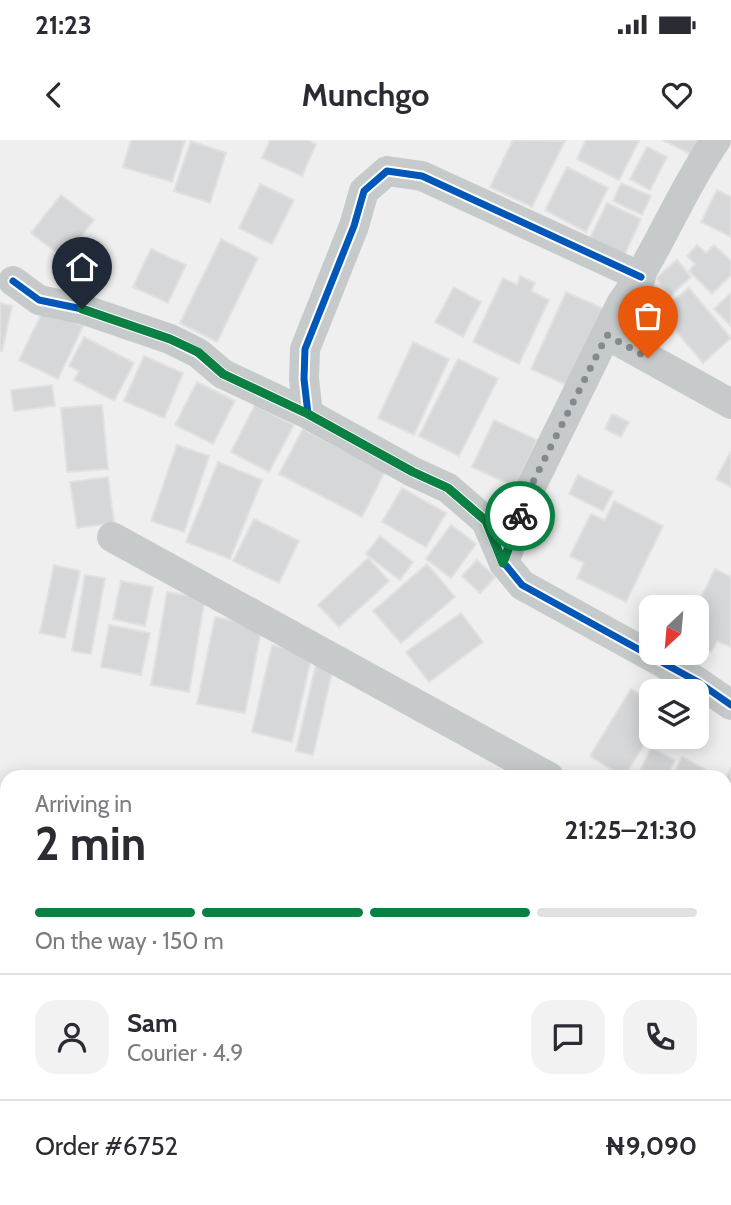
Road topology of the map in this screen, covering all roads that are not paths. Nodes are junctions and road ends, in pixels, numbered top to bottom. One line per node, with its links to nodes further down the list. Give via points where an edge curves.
1 (716, 140): 2 (street)
2 (640, 277): 4 (street); 6 (street, via 422,176 387,171 364,191 305,349)
3 (13, 281): 6 (street, via 39,300 82,309 170,339 198,352 223,374)
4 (607, 335): 5 (street); 8 (street, via 531,486)
5 (731, 404)
6 (308, 414): 8 (street, via 448,488 486,521)
7 (112, 537): 10 (street)
8 (503, 563): 9 (street, via 522,585)
9 (731, 705)
10 (536, 770)

